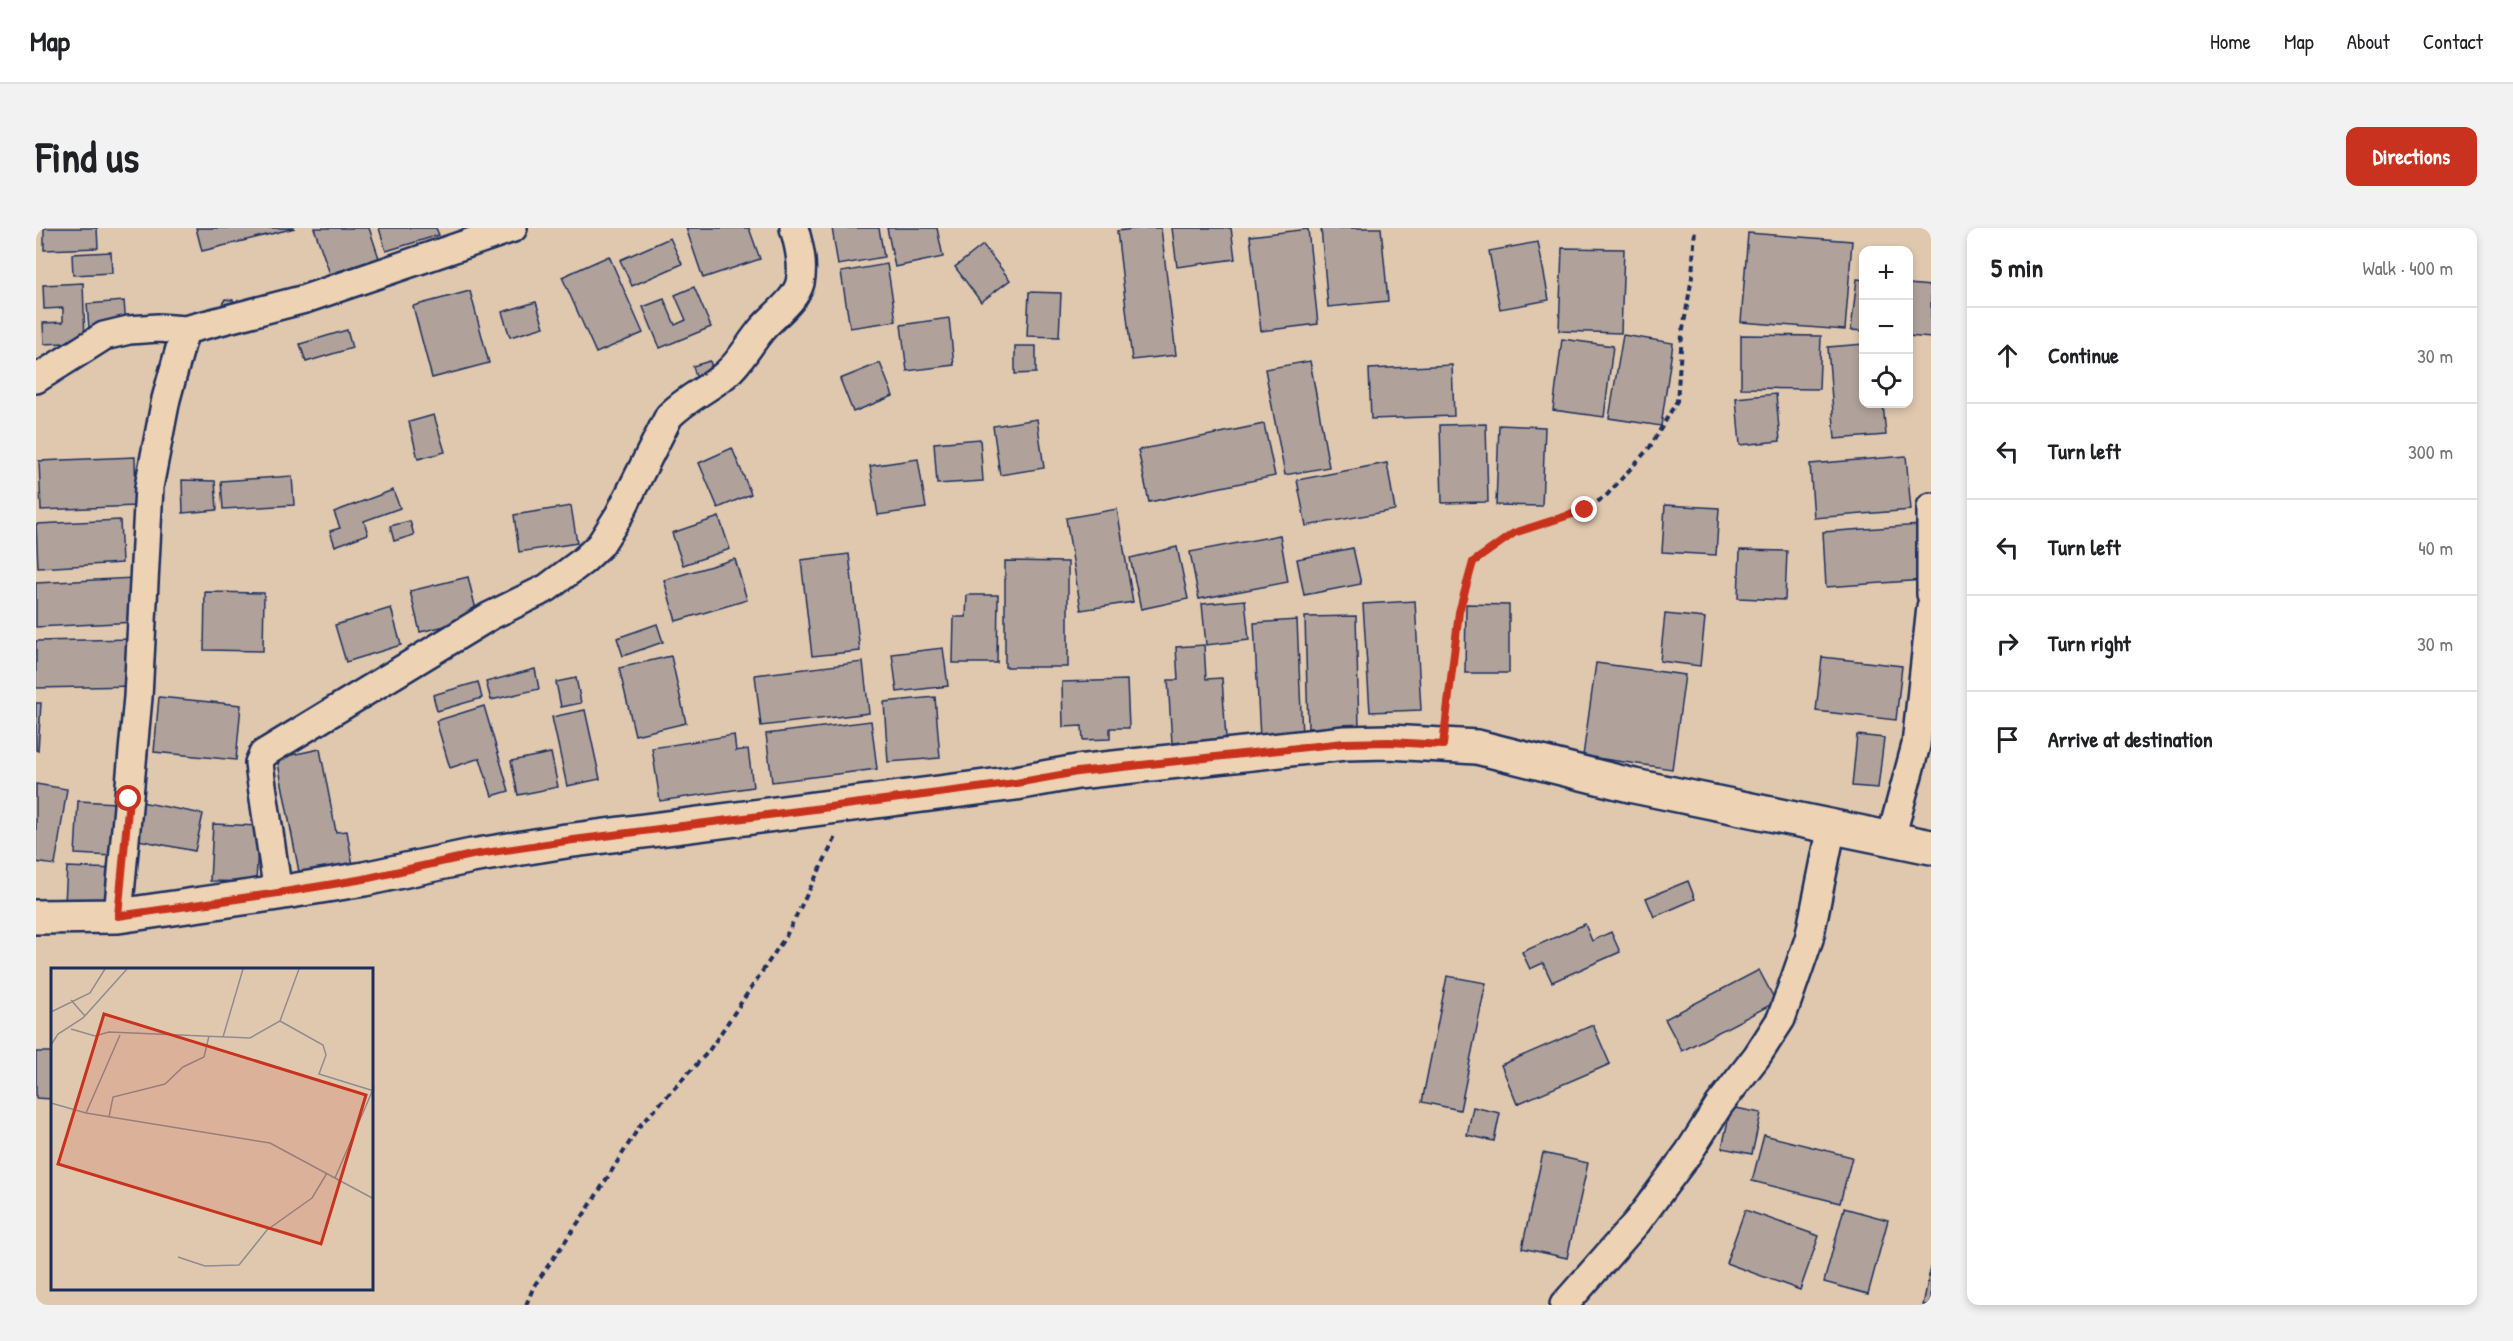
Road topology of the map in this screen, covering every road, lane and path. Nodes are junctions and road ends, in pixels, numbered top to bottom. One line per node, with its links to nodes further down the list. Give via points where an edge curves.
1 (513, 228): 4 (street, via 305,299)
2 (794, 228): 14 (street, via 801,251 800,283 731,370 681,403 669,416 600,545 547,588 490,616 263,754 259,763)
3 (1695, 228): 9 (path, via 1677,401 1650,447 1606,496 1585,510 1514,533 1473,562 1459,612)
4 (185, 330): 5 (street, via 129,330 105,336); 15 (street, via 166,399 149,487 138,697)
5 (36, 379)
6 (1931, 507): 7 (street)
7 (1931, 594)
8 (1931, 607): 12 (street, via 1916,746)
9 (1443, 745): 10 (street, via 1389,742 1304,747); 11 (street, via 1478,747 1634,786)
10 (855, 802): 14 (street, via 472,855); 17 (path, via 786,936 708,1052 641,1124 534,1286)
11 (1832, 826): 12 (street); 18 (street, via 1809,939 1781,1019 1637,1221)
12 (1891, 838): 13 (street)
13 (1931, 847)
14 (278, 893): 15 (street)
15 (118, 916): 16 (street)
16 (36, 917)
17 (526, 1305)
18 (1564, 1305)

